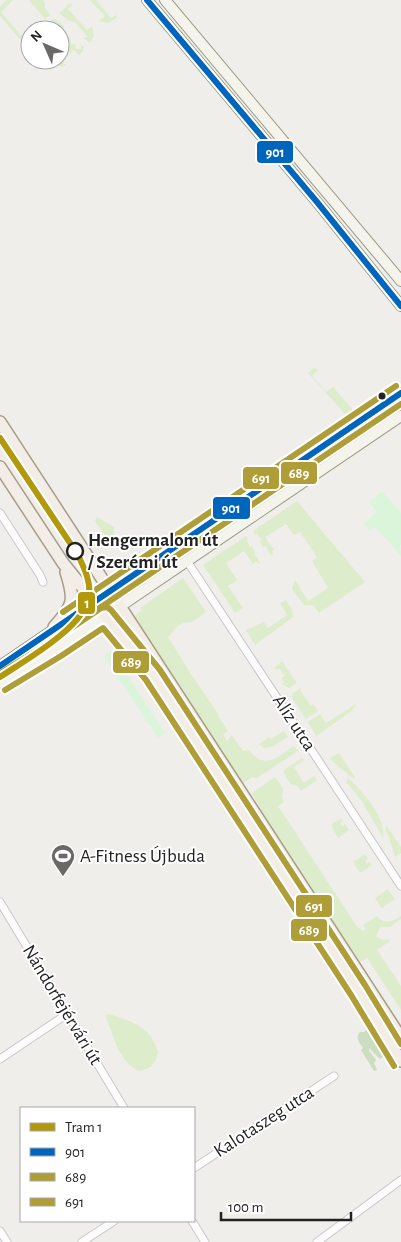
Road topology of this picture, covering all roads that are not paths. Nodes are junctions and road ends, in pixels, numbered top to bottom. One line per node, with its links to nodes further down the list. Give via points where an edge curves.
1 (147, 0): 4 (main road)
2 (165, 0): 3 (main road)
3 (242, 93): 4 (main road); 5 (main road)
4 (233, 101): 6 (main road)
5 (355, 226): 6 (main road); 7 (main road)
6 (343, 235): 8 (main road)
7 (376, 252): 8 (main road); 9 (main road)
8 (364, 262): 10 (main road)
9 (401, 282)
10 (401, 306)
11 (401, 393): 13 (main road)
12 (401, 416): 15 (main road)
13 (364, 418): 15 (main road); 20 (main road)
14 (0, 422): 25 (main road)
15 (374, 435): 21 (main road)
16 (0, 467): 18 (main road)
17 (0, 480): 18 (street)
18 (14, 488): 23 (main road)
19 (0, 513): 24 (street)
20 (223, 514): 21 (main road); 25 (main road)
21 (234, 529): 22 (main road)
22 (187, 561): 27 (main road); 32 (street, Alíz utca)
23 (62, 563): 26 (main road); 29 (main road, via 72,590 72,600)
24 (43, 582)
25 (110, 591): 26 (main road); 27 (main road)
26 (93, 602): 28 (main road); 29 (main road)
27 (120, 606): 28 (main road); 35 (main road)
28 (105, 616): 31 (main road); 37 (main road, via 153,675)
29 (54, 627): 30 (main road)
30 (0, 666)
31 (0, 683)
32 (401, 886)
33 (0, 902): 34 (street, Nándorfejérvári út)
34 (67, 1014): 36 (street); 39 (street, Nándorfejérvári út)
35 (401, 1038)
36 (0, 1059)
37 (401, 1061)
38 (334, 1076): 40 (street, Kalotaszeg utca)
39 (123, 1107)
40 (195, 1167)
41 (401, 1180): 48 (street)
42 (112, 1222): 46 (street)
43 (193, 1222): 47 (street)
44 (0, 1231): 45 (street)
45 (7, 1242)
46 (82, 1242)
47 (205, 1242)
48 (317, 1242)

